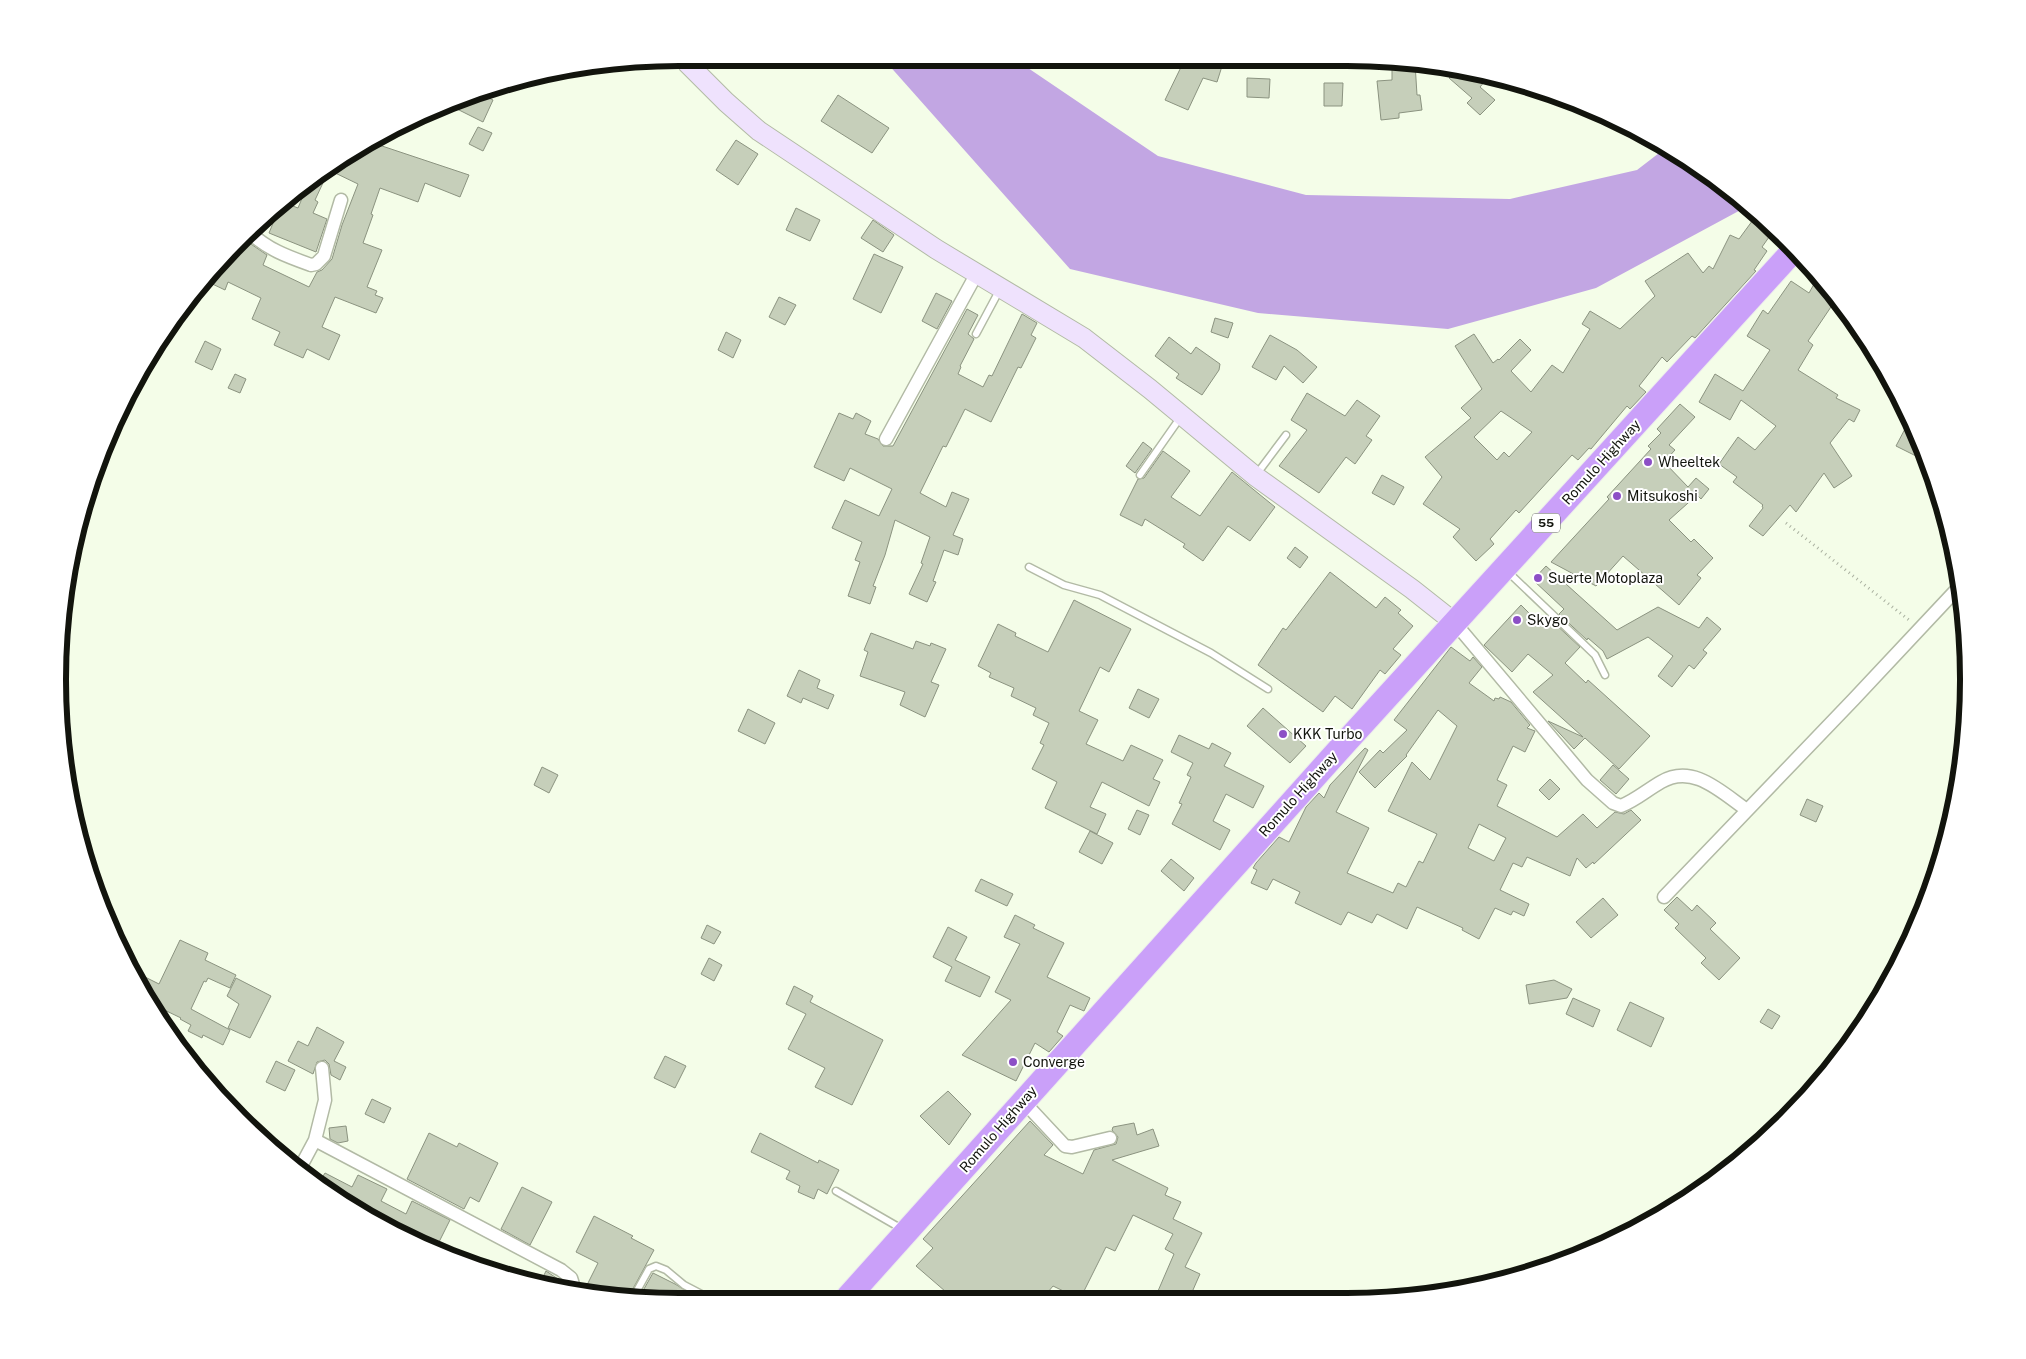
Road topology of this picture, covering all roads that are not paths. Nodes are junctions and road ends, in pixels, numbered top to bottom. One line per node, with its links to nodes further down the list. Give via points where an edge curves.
1 (690, 66): 5 (street, via 759,130 861,200)
2 (341, 200): 3 (street, via 324,256 316,264 278,254)
3 (255, 237)
4 (1789, 255): 14 (highway, Romulo Highway / 55)
5 (977, 273): 6 (street); 10 (street)
6 (1001, 287): 7 (lane); 8 (street, via 1084,338)
7 (976, 334)
8 (1182, 414): 11 (lane); 12 (street)
9 (1286, 435): 12 (lane)
10 (886, 439)
11 (1140, 475)
12 (1255, 476): 16 (street)
13 (1029, 568): 18 (lane, via 1064,585 1100,595 1211,653)
14 (1505, 568): 16 (highway, Romulo Highway / 55); 17 (lane, via 1594,655)
15 (1954, 592): 19 (street)
16 (1455, 623): 19 (street, via 1587,780 1613,803 1621,806 1633,802 1661,782 1686,775 1703,781); 22 (highway, Romulo Highway / 55)
17 (1605, 675)
18 (1268, 689)
19 (1748, 810): 20 (street)
20 (1664, 897)
21 (322, 1068): 24 (street, via 325,1100)
22 (1023, 1101): 23 (street, via 1065,1146); 27 (highway, Romulo Highway / 55)
23 (1110, 1138)
24 (315, 1140): 25 (street); 28 (street, via 561,1270)
25 (303, 1163)
26 (836, 1191): 27 (lane)
27 (908, 1232): 31 (highway, Romulo Highway / 55)
28 (573, 1283)
29 (637, 1291): 30 (lane, via 649,1269 656,1266)
30 (699, 1293)
31 (852, 1293)

